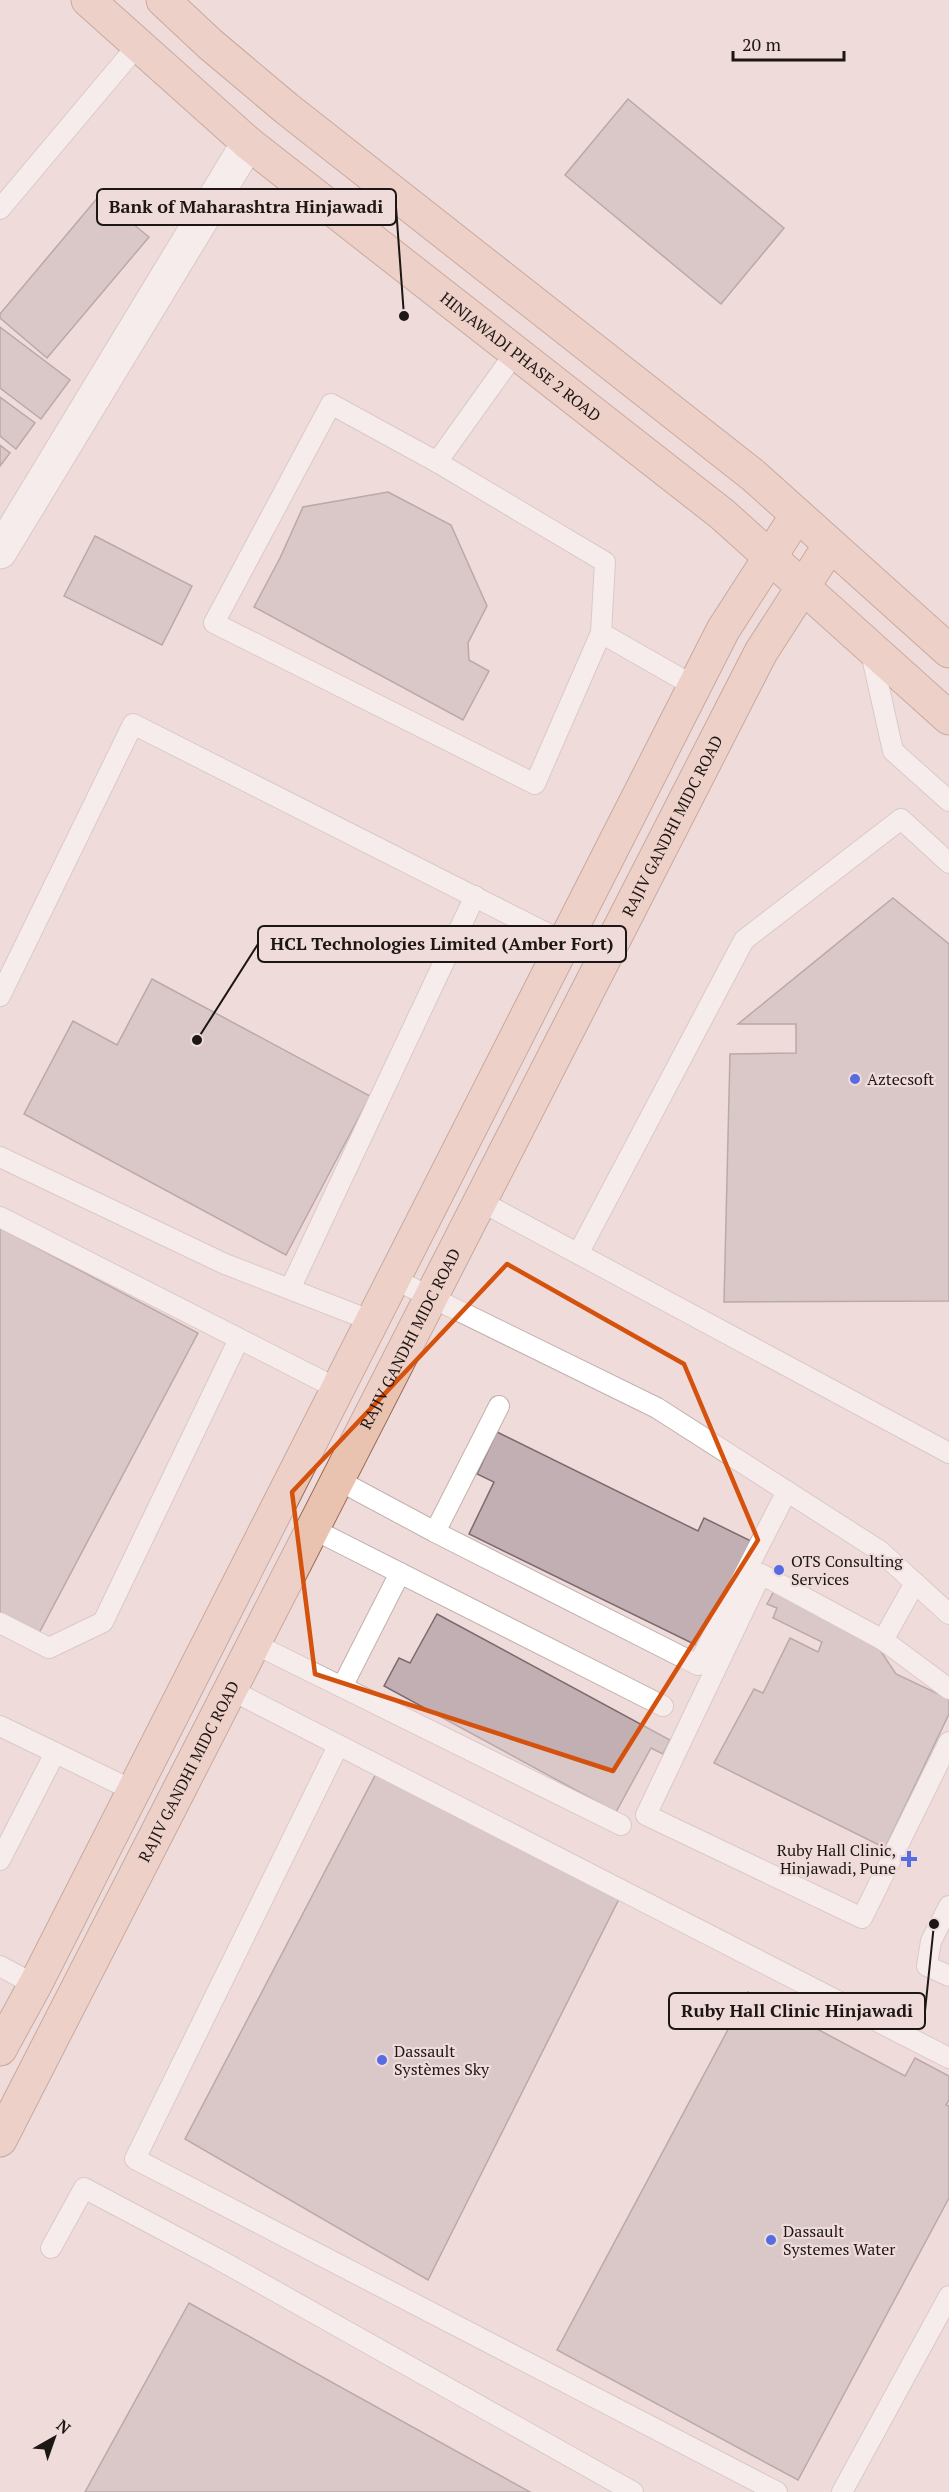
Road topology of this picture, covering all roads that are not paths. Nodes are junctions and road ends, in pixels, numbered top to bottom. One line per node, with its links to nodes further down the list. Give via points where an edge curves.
1 (88, 0): 3 (main road, HINJAWADI PHASE 2 ROAD)
2 (163, 0): 8 (main road, via 286,108 754,476)
3 (137, 46): 4 (main road, HINJAWADI PHASE 2 ROAD); 5 (lane)
4 (248, 143): 6 (main road, HINJAWADI PHASE 2 ROAD); 10 (street)
5 (0, 209)
6 (515, 353): 7 (lane); 11 (main road, HINJAWADI PHASE 2 ROAD, via 722,514)
7 (437, 462): 13 (lane, via 605,562); 13 (lane, via 331,404 214,623 536,784)
8 (797, 515): 9 (main road); 11 (main road)
9 (830, 544): 12 (main road, RAJIV GANDHI MIDC ROAD); 15 (main road)
10 (0, 552)
11 (770, 557): 12 (main road, HINJAWADI PHASE 2 ROAD); 16 (main road, via 723,630)
12 (803, 587): 14 (main road, HINJAWADI PHASE 2 ROAD); 24 (main road, RAJIV GANDHI MIDC ROAD, via 761,652)
13 (601, 633): 16 (lane)
14 (870, 647): 17 (main road, HINJAWADI PHASE 2 ROAD); 18 (lane, via 892,751)
15 (949, 651)
16 (694, 686): 21 (main road)
17 (949, 718)
18 (949, 801)
19 (949, 863): 26 (lane, via 901,819 744,940)
20 (475, 896): 21 (lane); 22 (lane, via 133,724); 28 (lane)
21 (564, 942): 27 (main road)
22 (0, 996)
23 (0, 1157): 28 (lane, via 225,1264)
24 (480, 1201): 26 (lane); 29 (main road, RAJIV GANDHI MIDC ROAD)
25 (0, 1216): 31 (lane)
26 (579, 1252): 34 (lane)
27 (394, 1279): 29 (lane); 30 (main road)
28 (290, 1289): 30 (lane)
29 (431, 1297): 35 (main road, RAJIV GANDHI MIDC ROAD); 36 (lane, via 657,1408)
30 (372, 1321): 32 (main road)
31 (239, 1339): 32 (lane); 42 (lane, via 103,1622 49,1648)
32 (338, 1389): 53 (main road)
33 (499, 1406): 38 (lane)
34 (949, 1453)
35 (338, 1480): 37 (main road, RAJIV GANDHI MIDC ROAD); 38 (lane)
36 (787, 1491): 38 (lane, via 698,1665); 40 (lane, via 880,1551)
37 (313, 1529): 39 (lane); 44 (main road, RAJIV GANDHI MIDC ROAD)
38 (435, 1532)
39 (400, 1573): 45 (lane); 48 (lane)
40 (915, 1583): 41 (lane); 43 (lane)
41 (945, 1602)
42 (0, 1623)
43 (883, 1640): 46 (lane); 50 (lane, via 761,1574 646,1815 862,1918)
44 (255, 1644): 45 (lane); 47 (main road, RAJIV GANDHI MIDC ROAD)
45 (342, 1687): 54 (lane)
46 (949, 1689)
47 (231, 1690): 51 (lane); 62 (main road, RAJIV GANDHI MIDC ROAD)
48 (663, 1706)
49 (0, 1726): 52 (lane)
50 (949, 1742)
51 (338, 1746): 61 (lane); 66 (lane, via 135,2159)
52 (55, 1753): 53 (lane); 55 (lane)
53 (134, 1791): 59 (main road)
54 (621, 1825)
55 (0, 1860)
56 (949, 1906): 58 (lane, via 931,1941 927,1965)
57 (0, 1966): 59 (lane)
58 (949, 1976)
59 (35, 1985): 60 (main road)
60 (0, 2049)
61 (949, 2058)
62 (0, 2140)
63 (51, 2248): 65 (lane, via 84,2188)
64 (949, 2296): 67 (lane)
65 (633, 2492)
66 (777, 2492)
67 (842, 2492)

